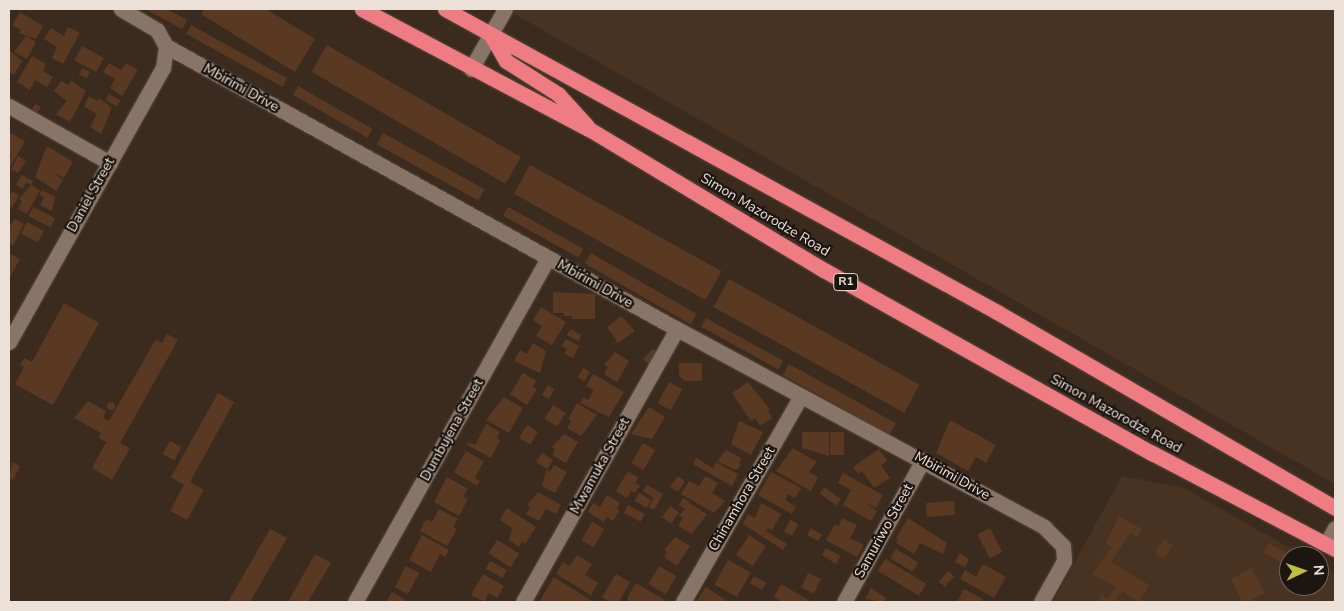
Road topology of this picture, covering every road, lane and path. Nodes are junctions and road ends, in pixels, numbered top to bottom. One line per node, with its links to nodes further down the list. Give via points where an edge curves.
1 (121, 9): 6 (street, Mbirimi Drive, via 157,30)
2 (362, 9): 7 (highway, Simon Mazorodze Road / R1)
3 (444, 9): 5 (highway, Simon Mazorodze Road)
4 (505, 9): 5 (street)
5 (492, 35): 7 (street); 9 (highway, via 506,61 558,94); 16 (highway, Simon Mazorodze Road, via 997,312)
6 (166, 46): 10 (street, Daniel Street, via 163,68); 11 (street, Mbirimi Drive)
7 (471, 69): 9 (highway, Simon Mazorodze Road / R1)
8 (9, 106): 10 (street)
9 (589, 129): 18 (highway, Simon Mazorodze Road / R1, via 824,270 1152,453)
10 (110, 163): 13 (street, Daniel Street)
11 (548, 258): 12 (street, Mbirimi Drive); 19 (street, Dumbujena Street)
12 (677, 329): 14 (street, Mbirimi Drive); 20 (street, Mwamuka Street)
13 (9, 342)
14 (801, 396): 15 (street, Mbirimi Drive); 21 (street, Chinamhora Street)
15 (923, 460): 22 (street, Samuriwo Street); 23 (street, Mbirimi Drive, via 1044,527 1062,546 1064,561)
16 (1335, 508)
17 (1335, 528): 18 (street)
18 (1331, 546)
19 (355, 602)
20 (523, 602)
21 (683, 602)
22 (844, 602)
23 (1041, 602)

